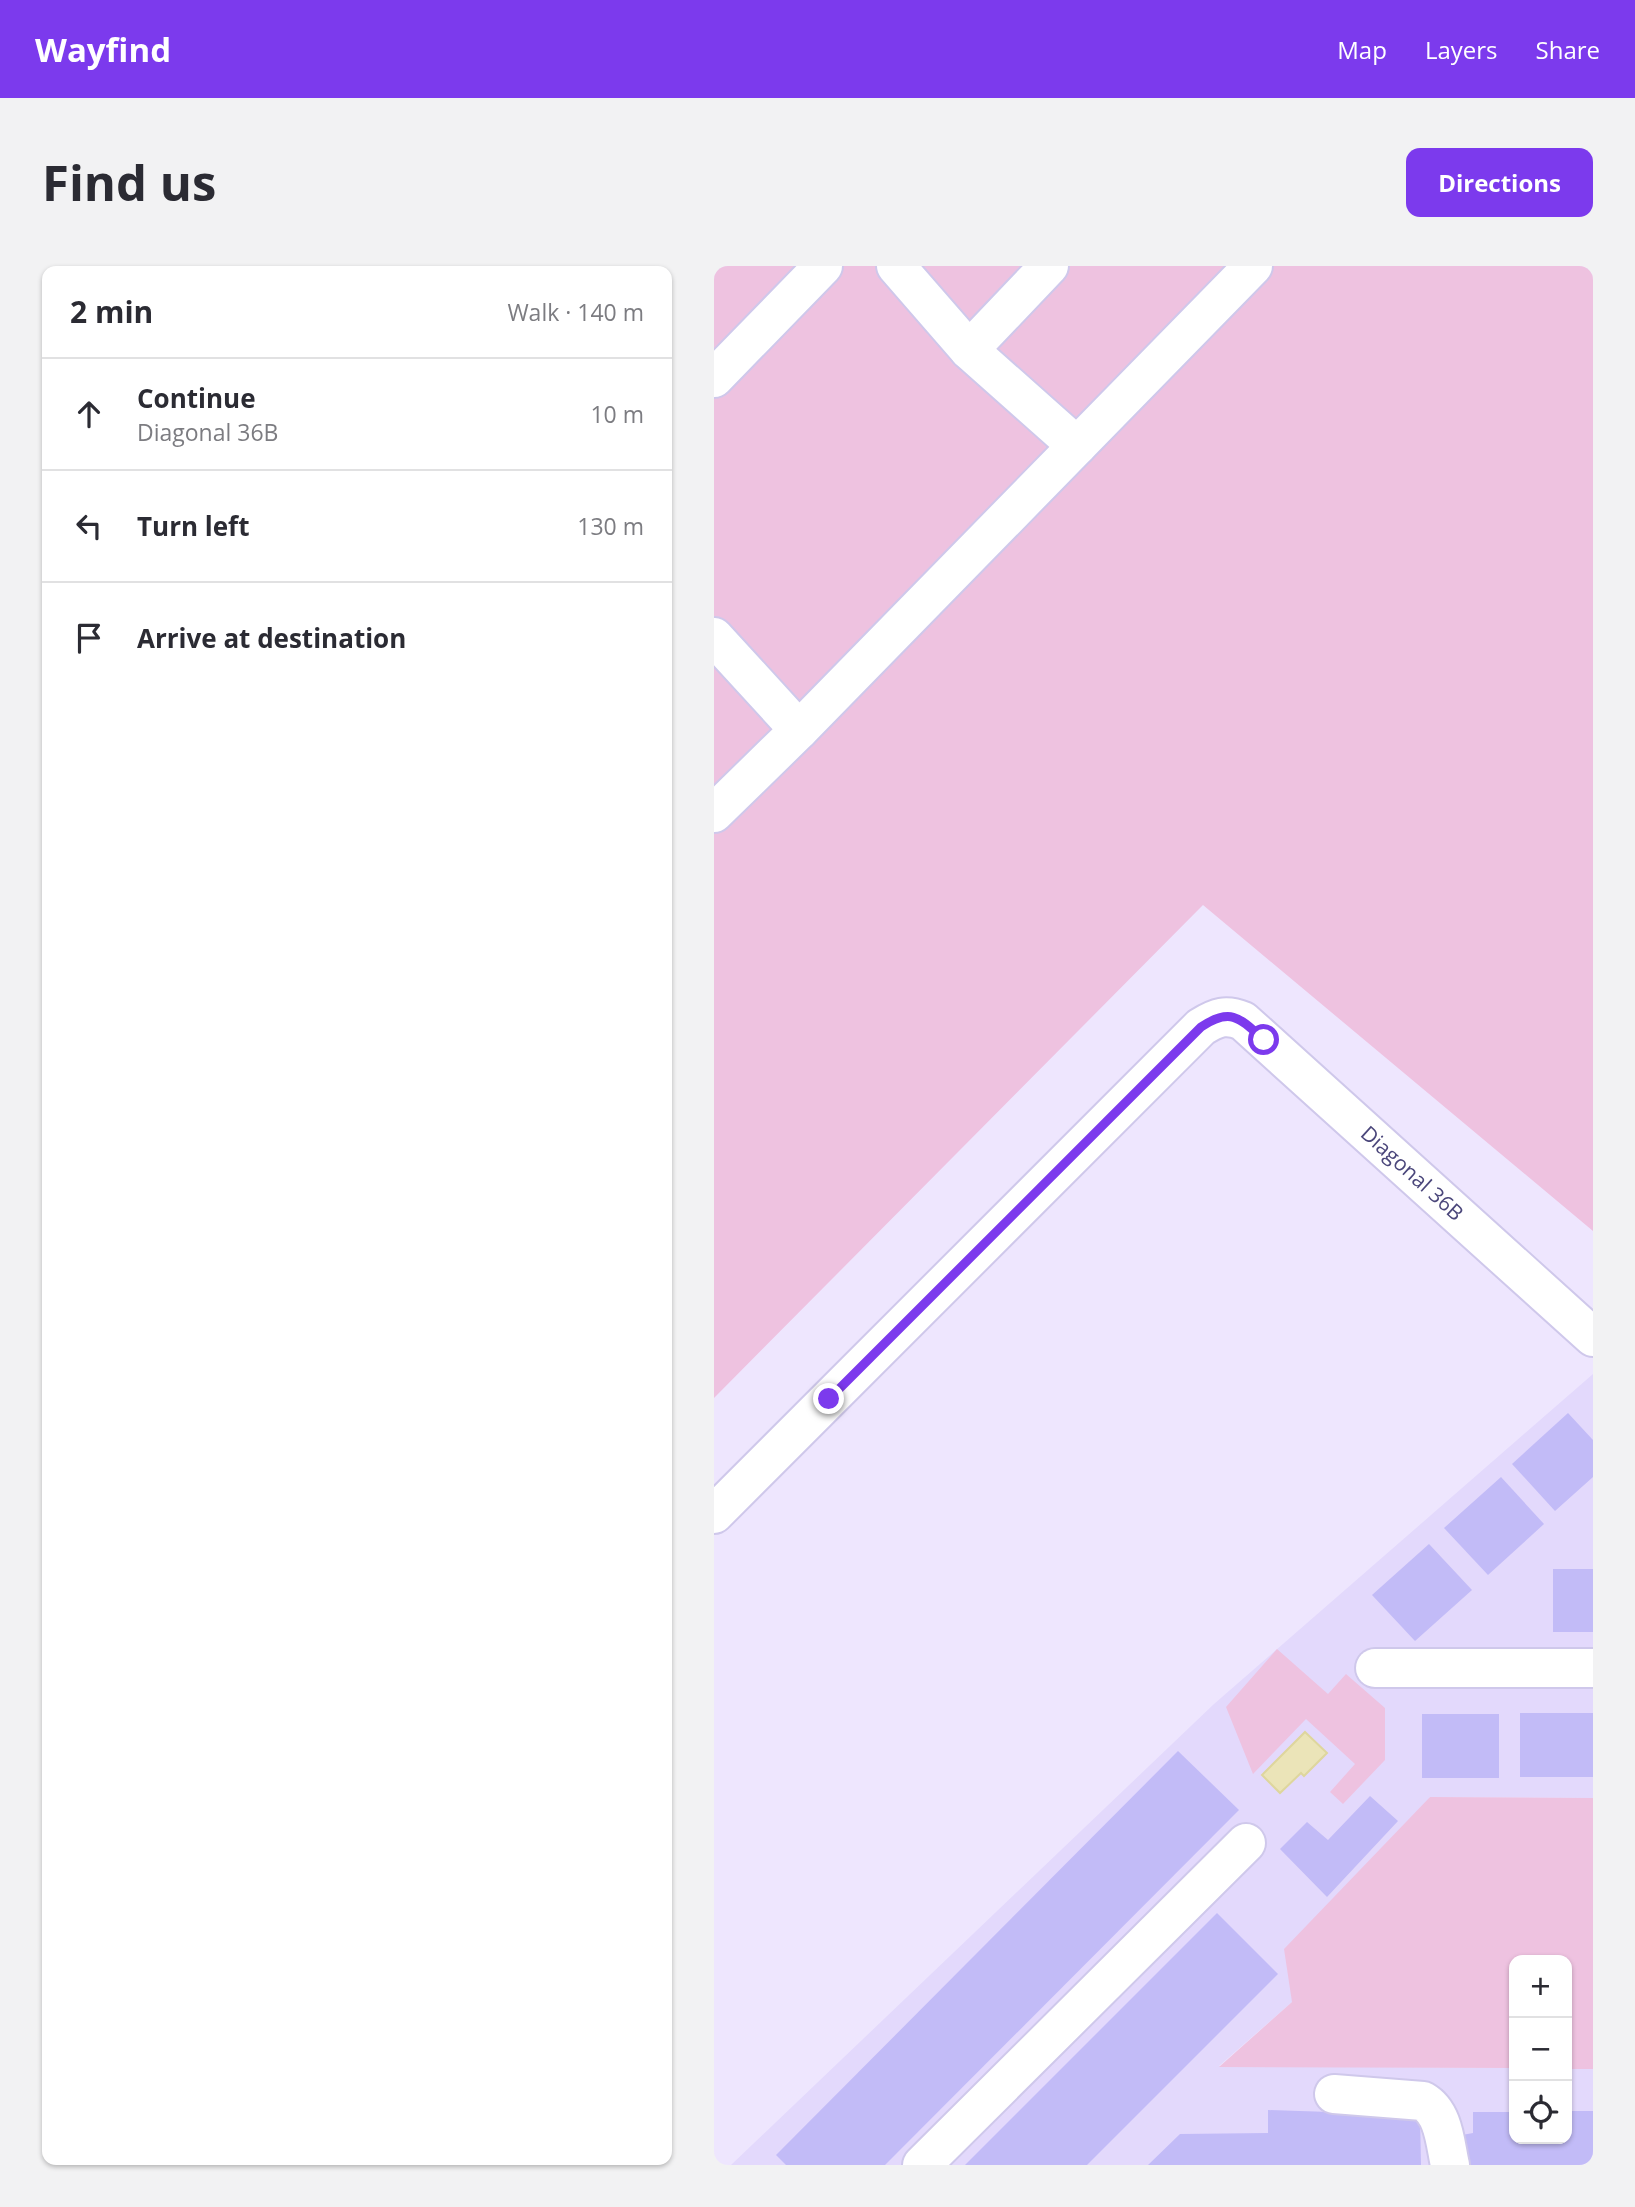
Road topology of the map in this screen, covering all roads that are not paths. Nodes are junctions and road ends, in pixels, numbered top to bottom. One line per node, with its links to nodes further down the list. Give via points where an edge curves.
1 (823, 266): 6 (street)
2 (896, 266): 5 (street)
3 (1049, 266): 5 (street)
4 (1253, 266): 7 (street)
5 (969, 350): 7 (street)
6 (714, 378)
7 (1077, 446): 9 (street)
8 (714, 637): 9 (street)
9 (799, 730): 10 (street)
10 (714, 813)
11 (1593, 1337): 12 (street, Diagonal 36B, via 1243,1021 1229,1015 1214,1018)
12 (714, 1514)
13 (1375, 1668): 14 (street)
14 (1593, 1668)
15 (1246, 1843): 17 (street)
16 (1334, 2094): 18 (street, via 1423,2101 1438,2115)
17 (922, 2165)
18 (1450, 2165)

